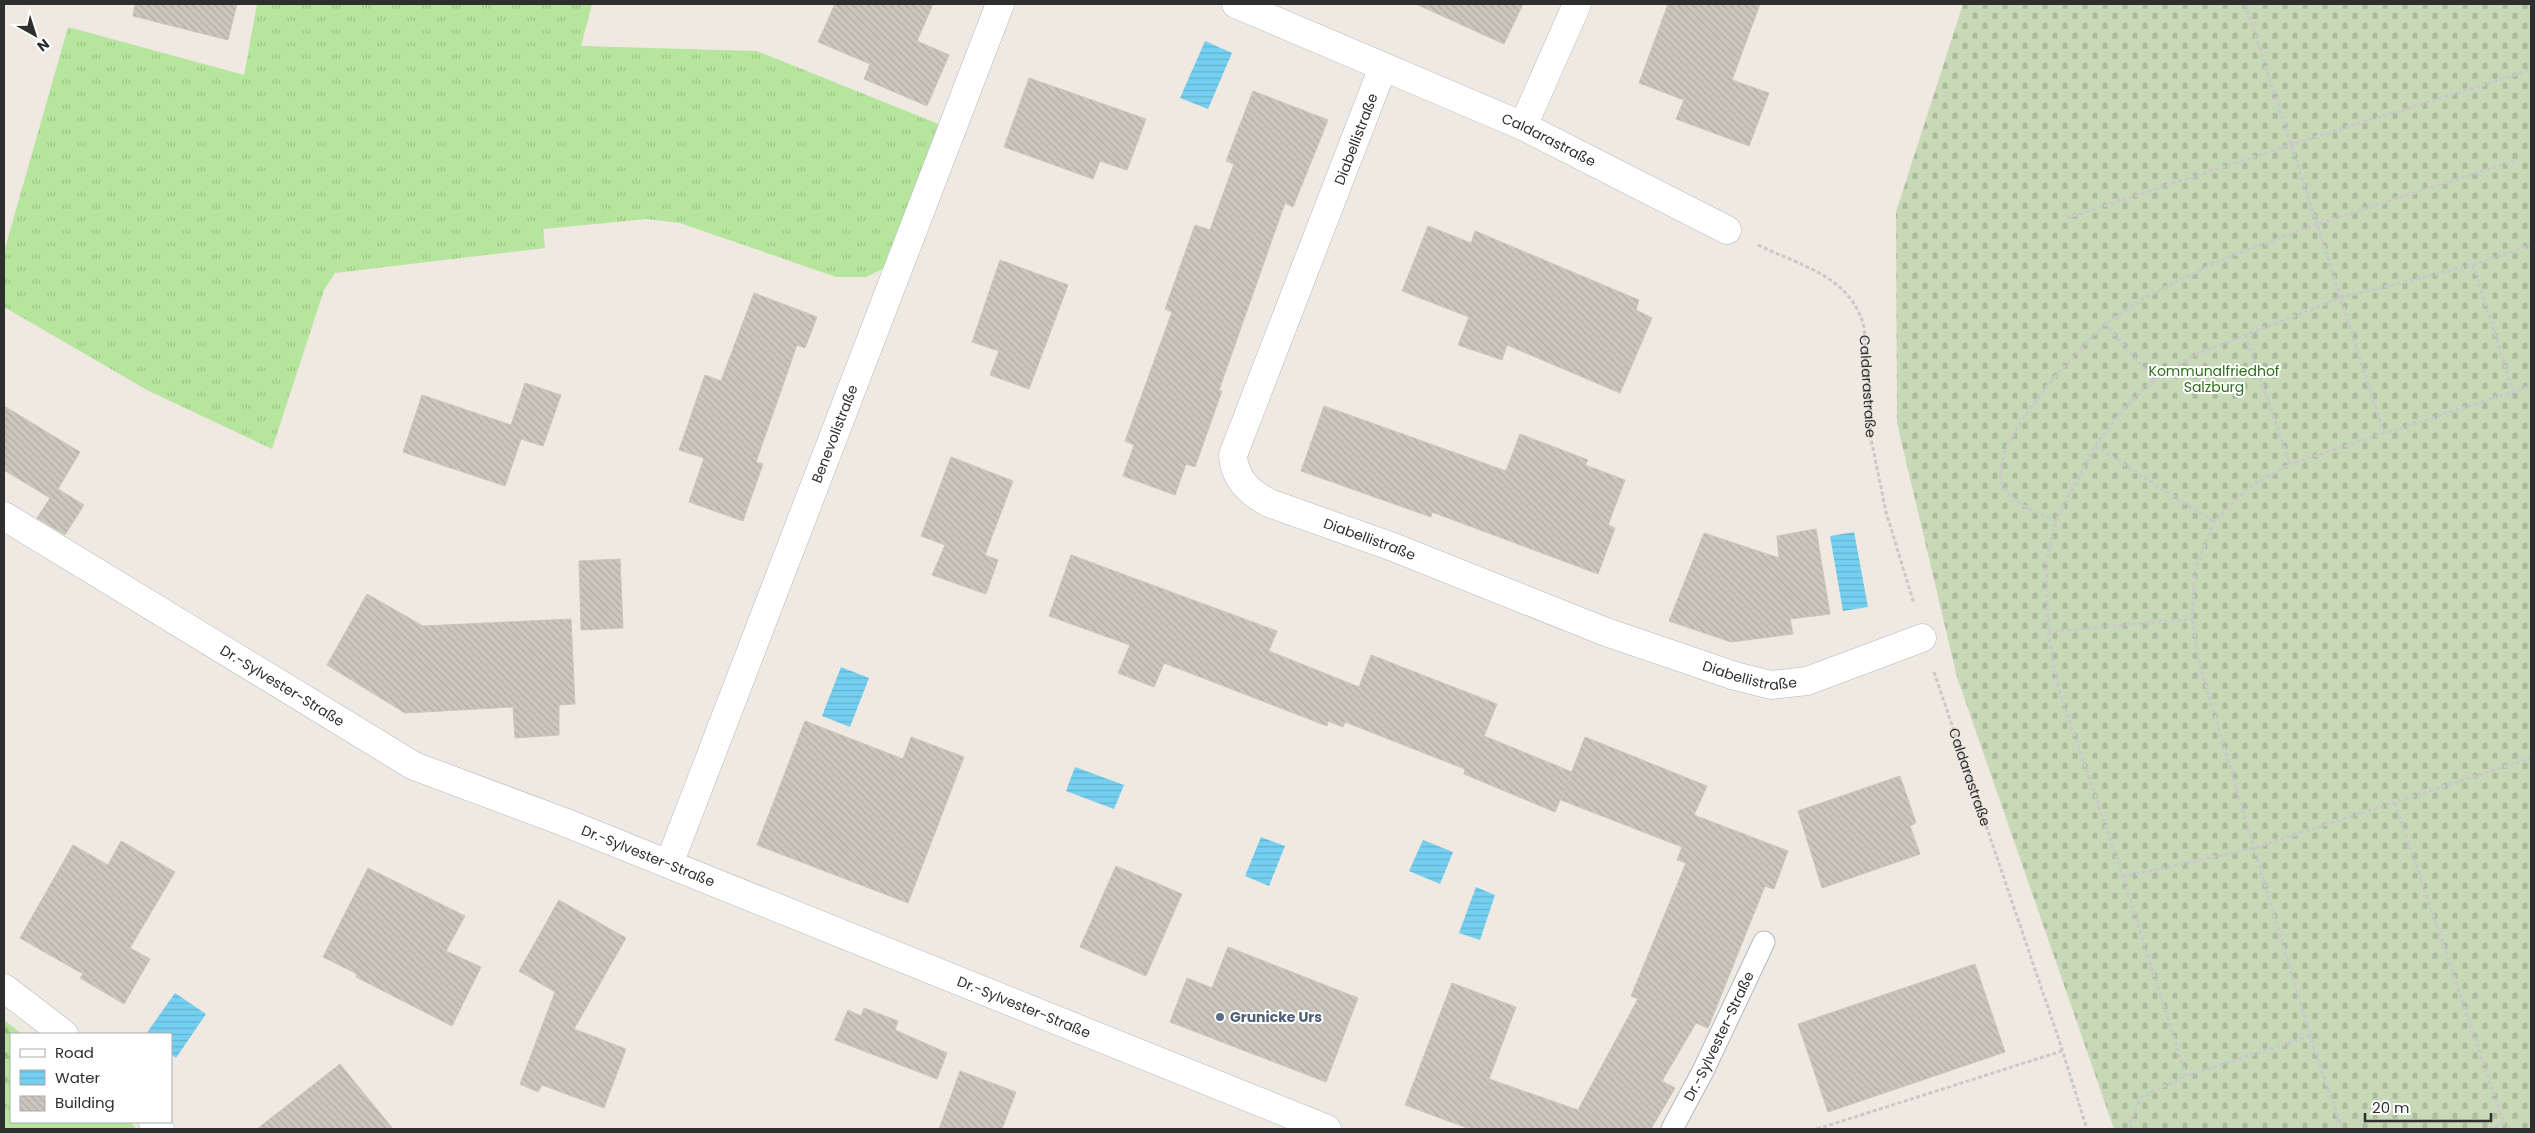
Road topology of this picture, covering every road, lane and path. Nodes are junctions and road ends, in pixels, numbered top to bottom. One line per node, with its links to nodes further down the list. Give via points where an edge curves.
1 (1000, 4): 33 (street, Benevolistraße)
2 (1236, 4): 5 (street, Caldarastraße)
3 (1577, 4): 7 (street)
4 (2245, 4): 8 (path)
5 (1383, 68): 7 (street, Caldarastraße); 29 (street, Diabellistraße, via 1235,450 1234,466 1241,481 1253,494 1269,503 1385,544 1606,632 1771,685 1807,681)
6 (2531, 70): 8 (path)
7 (1523, 126): 12 (street, Caldarastraße)
8 (2290, 145): 10 (path); 11 (path)
9 (2514, 161): 11 (path)
10 (2067, 218)
11 (2317, 224): 15 (path); 16 (path, via 2221,260 2144,298)
12 (1727, 230): 29 (path, Caldarastraße, via 1830,279 1844,288 1860,312 1864,327 1871,439 1886,512)
13 (2531, 245): 14 (path)
14 (2473, 265): 15 (path); 20 (path)
15 (2342, 297): 17 (path); 21 (path)
16 (2105, 324): 18 (path); 25 (path, via 2031,406 2012,437 2000,466 2004,488 2021,504)
17 (2245, 334): 18 (path, via 2195,355); 23 (path)
18 (2154, 380): 22 (path, via 2125,407)
19 (2531, 386): 20 (path)
20 (2513, 392): 21 (path)
21 (2384, 434): 23 (path)
22 (2095, 446): 25 (path); 26 (path)
23 (2290, 464): 26 (path, via 2249,487)
24 (4, 516): 33 (street, Dr.-Sylvester-Straße, via 414,766)
25 (2056, 521): 28 (path, via 2046,563)
26 (2214, 522): 27 (path, via 2195,570)
27 (2192, 619): 28 (path); 32 (path, via 2200,666)
28 (2048, 632): 34 (path, via 2057,684)
29 (1922, 638): 39 (path, Caldarastraße)
30 (2531, 758): 31 (path)
31 (2395, 803): 32 (path); 41 (path)
32 (2254, 848): 34 (path); 38 (path)
33 (669, 864): 42 (street, Dr.-Sylvester-Straße)
34 (2123, 878): 40 (path)
35 (1764, 942): 43 (lane, Dr.-Sylvester-Straße)
36 (4, 988): 37 (street)
37 (63, 1033)
38 (2310, 1036): 40 (path); 47 (path)
39 (2062, 1051): 44 (path); 45 (path, Caldarastraße)
40 (2186, 1076): 46 (path, via 2140,1097 2130,1121)
41 (2504, 1124): 48 (path); 49 (path)
42 (1327, 1129)
43 (1672, 1129)
44 (1817, 1129)
45 (2087, 1129)
46 (2132, 1129)
47 (2342, 1129)
48 (2489, 1129)
49 (2509, 1129)

